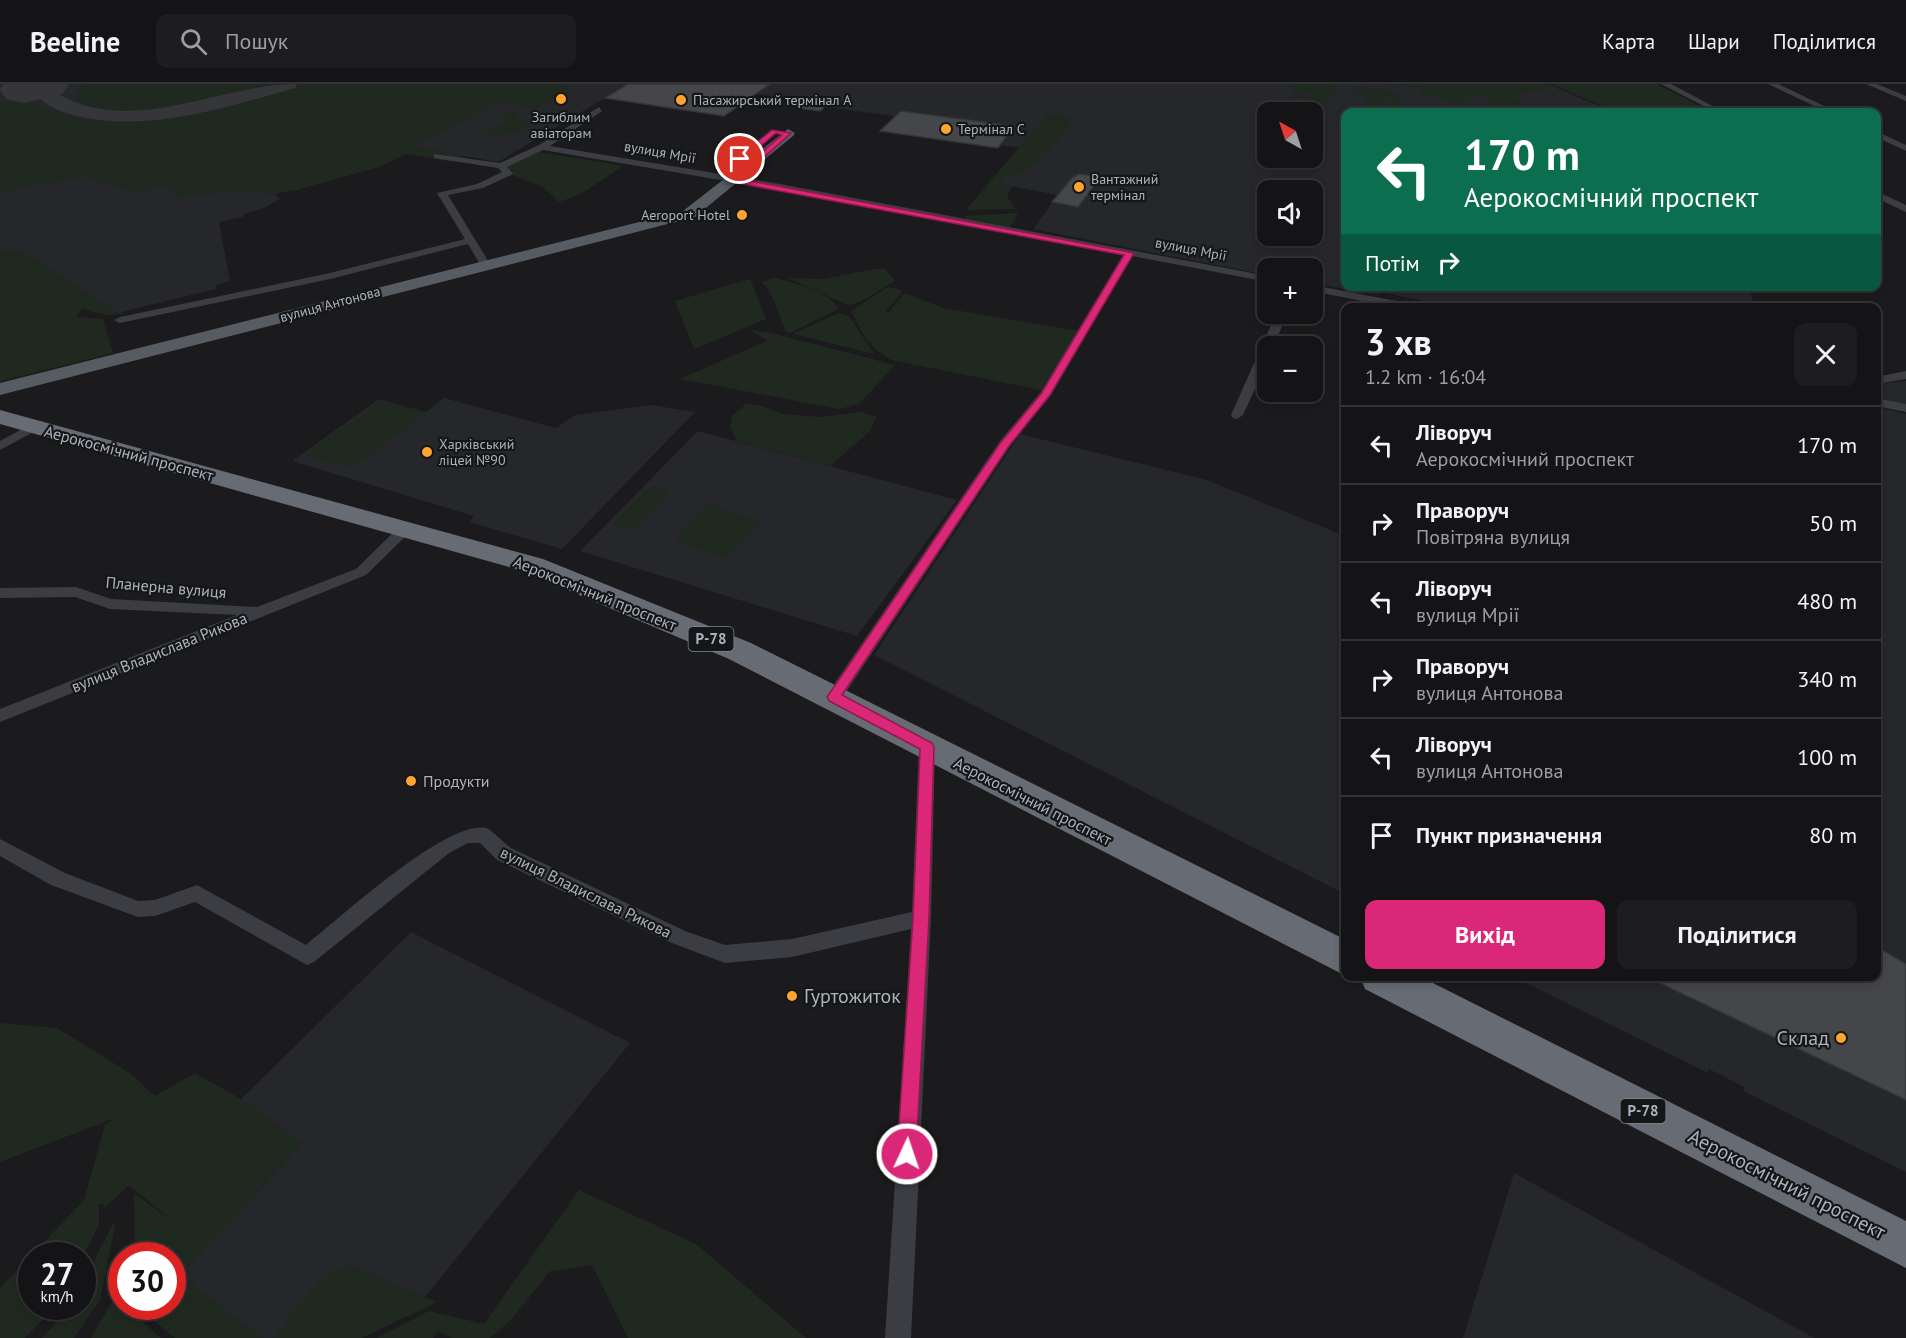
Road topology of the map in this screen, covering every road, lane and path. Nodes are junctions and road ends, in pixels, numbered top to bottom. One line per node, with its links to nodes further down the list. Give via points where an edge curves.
1 (1665, 84): 5 (street)
2 (1772, 84): 6 (street)
3 (1870, 84): 4 (street)
4 (1906, 99)
5 (1712, 108)
6 (1824, 108)
7 (599, 109): 9 (street)
8 (1881, 136): 10 (street)
9 (542, 147): 12 (street); 13 (street, вулиця Мрії)
10 (1906, 148)
11 (437, 156): 12 (street)
12 (501, 166): 16 (street, via 508,173 480,186 442,193)
13 (726, 179): 17 (street, вулиця Мрії); 18 (main road, вулиця Антонова, via 690,214)
14 (1881, 196): 15 (street)
15 (1906, 209)
16 (469, 241): 18 (street); 22 (street, via 330,276)
17 (1129, 253): 19 (street, вулиця Мрії); 36 (street, via 1045,395 1005,444)
18 (485, 264): 26 (main road, вулиця Антонова)
19 (1257, 277)
20 (1323, 290): 21 (street)
21 (1394, 303)
22 (120, 320)
23 (1278, 324): 29 (street)
24 (1906, 375): 25 (street)
25 (1881, 380)
26 (0, 390)
27 (1881, 403): 28 (street)
28 (1906, 408)
29 (1237, 415)
30 (0, 417): 31 (highway, Аерокосмічний проспект / Р-78)
31 (33, 427): 32 (street); 33 (highway, Аерокосмічний проспект / Р-78)
32 (0, 446)
33 (405, 529): 35 (street, вулиця Владислава Рикова, via 361,572); 36 (highway, Аерокосмічний проспект / Р-78, via 533,565 740,651)
34 (0, 592): 35 (street, Планерна вулиця, via 76,592 110,604)
35 (258, 612): 37 (street, вулиця Владислава Рикова)
36 (834, 697): 38 (highway, Аерокосмічний проспект / Р-78)
37 (0, 716)
38 (927, 747): 40 (street); 41 (highway, Аерокосмічний проспект / Р-78)
39 (0, 848): 40 (street, вулиця Владислава Рикова, via 58,879 138,909 155,908 197,893 307,956 442,848 466,836 485,835 504,854 679,937 725,954 792,948)
40 (921, 918): 44 (street)
41 (1341, 957)
42 (1389, 981): 43 (highway, Аерокосмічний проспект / Р-78)
43 (1906, 1245)
44 (898, 1338)

